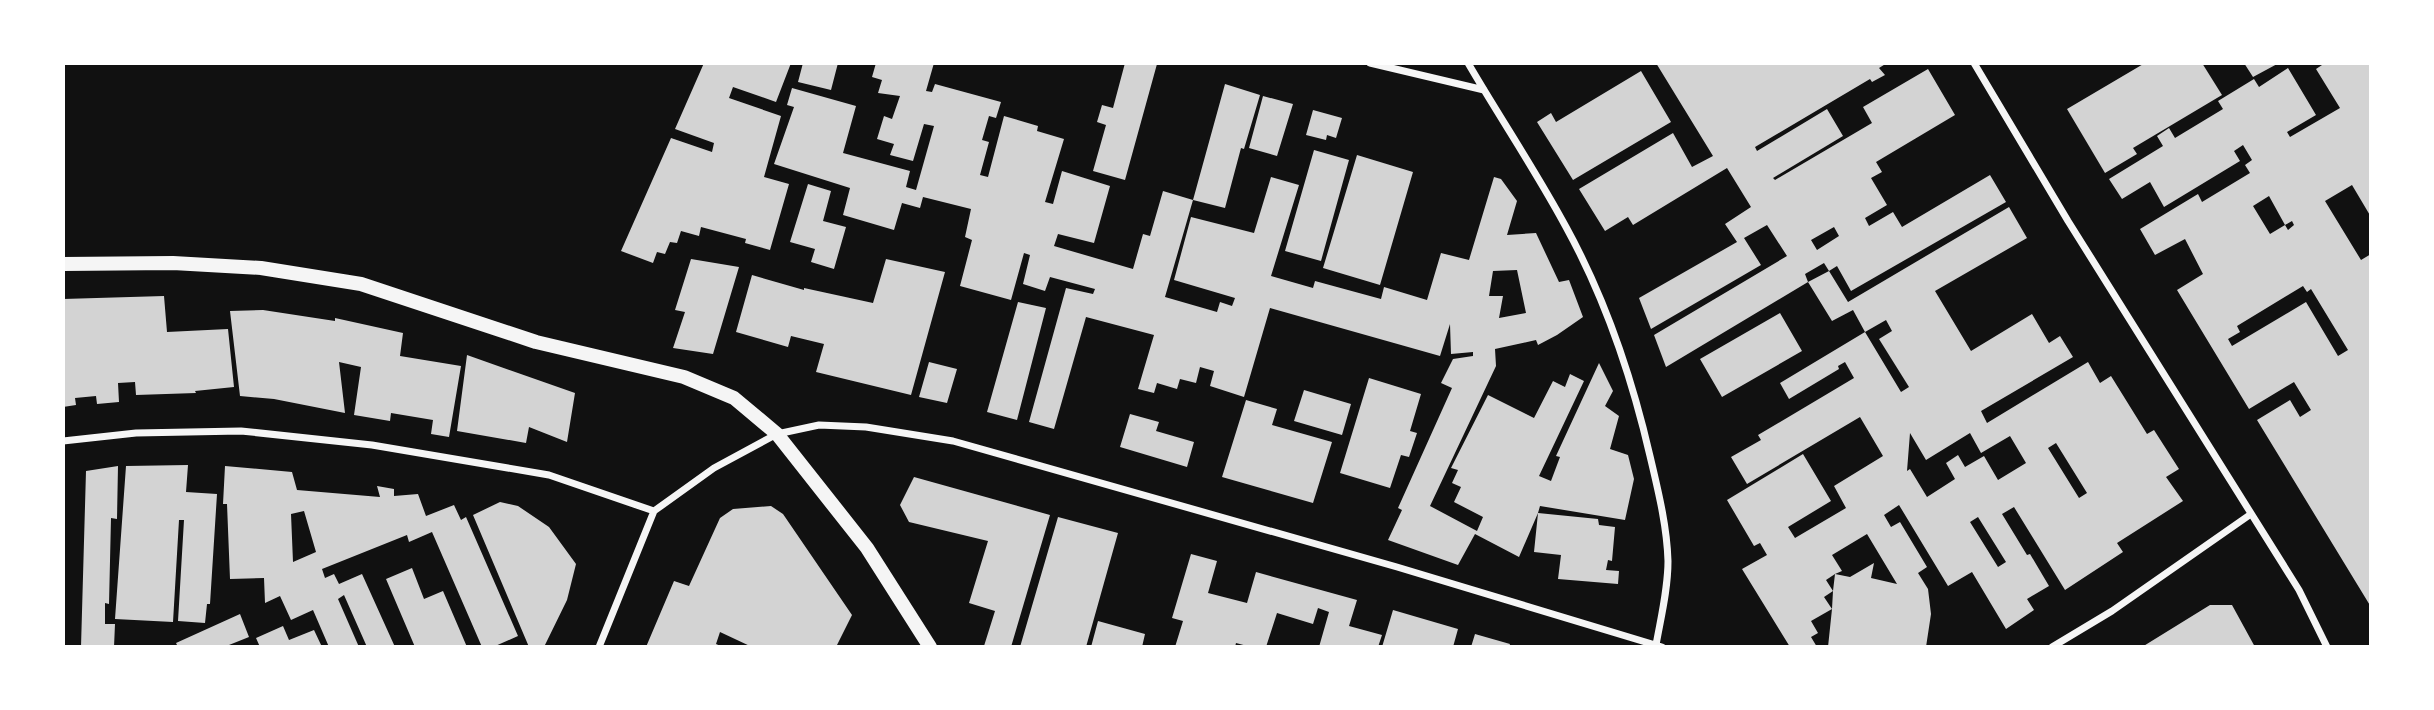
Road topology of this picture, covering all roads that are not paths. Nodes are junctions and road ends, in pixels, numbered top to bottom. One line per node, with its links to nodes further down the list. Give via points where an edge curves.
1 (1370, 63): 4 (street)
2 (1468, 63): 4 (street)
3 (1975, 63): 9 (street)
4 (1484, 90): 10 (street, via 1567,228 1623,360 1661,503 1668,560)
5 (63, 264): 6 (main road, via 261,268 361,284 537,342 684,377 734,398)
6 (777, 434): 8 (street, via 714,468); 10 (street, via 819,425 866,427 953,441); 12 (main road, via 867,548)
7 (63, 441): 8 (street, via 136,433 241,431 372,445 549,475)
8 (654, 511): 11 (street)
9 (2251, 514): 13 (street); 14 (street, via 2299,590)
10 (1659, 646)
11 (599, 647)
12 (930, 647)
13 (2052, 647)
14 (2327, 647)

